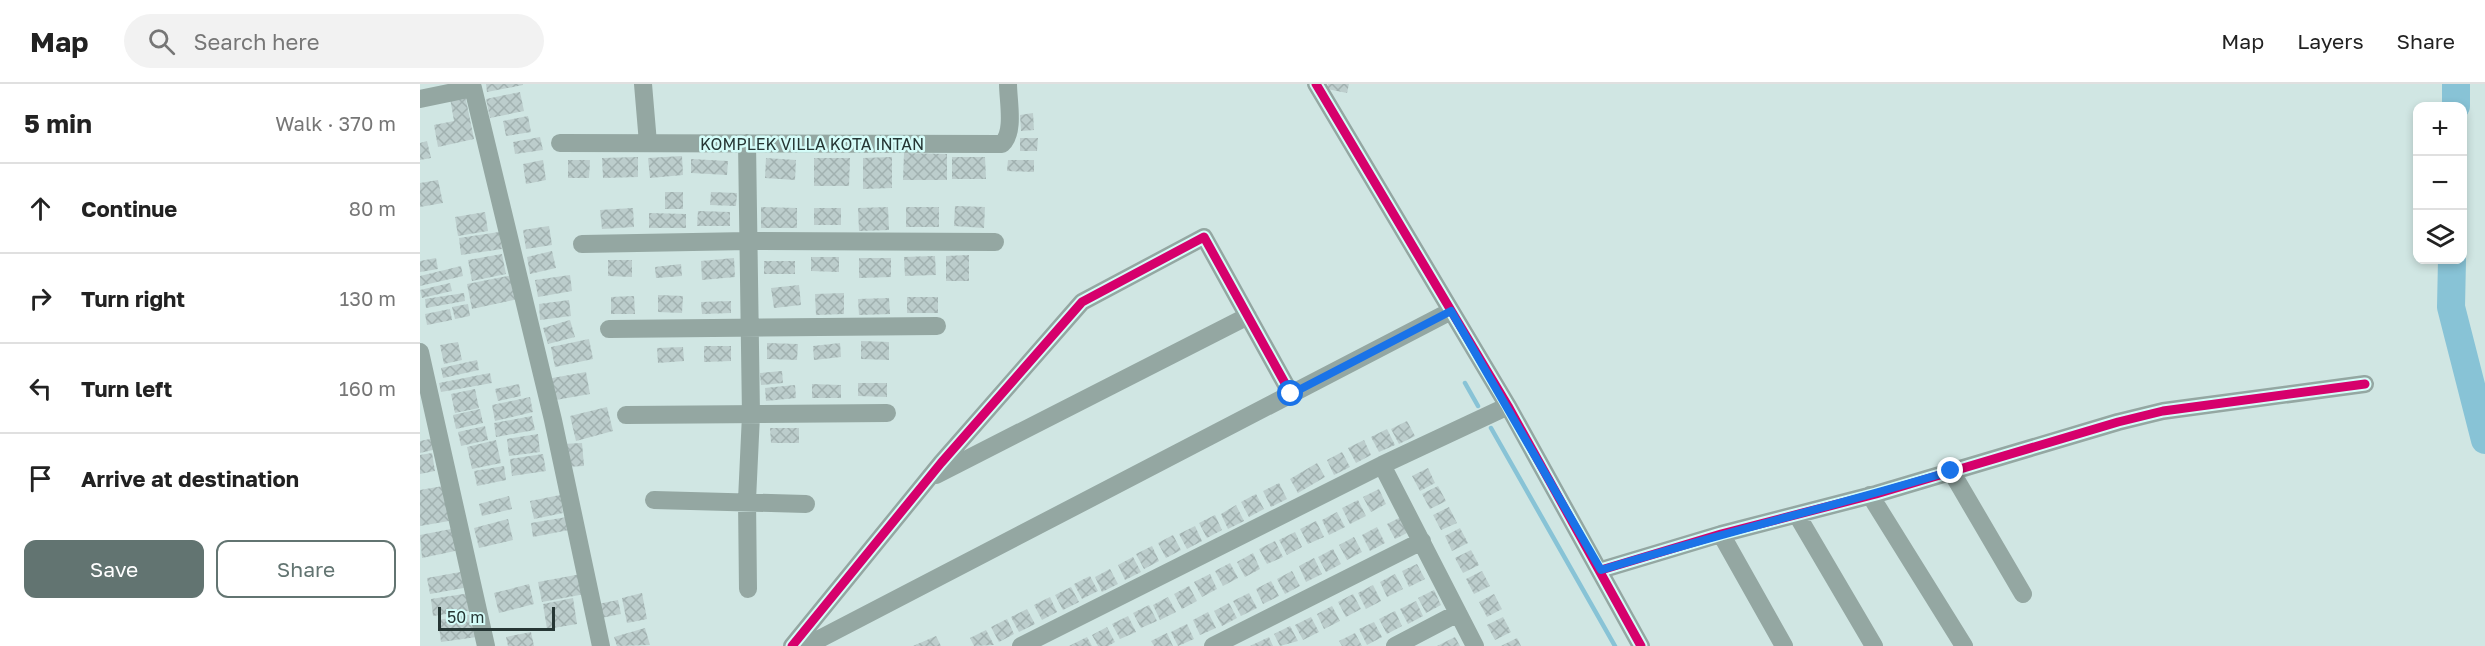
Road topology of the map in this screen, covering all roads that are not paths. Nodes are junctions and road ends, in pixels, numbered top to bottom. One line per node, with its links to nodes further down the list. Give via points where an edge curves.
1 (643, 84): 7 (street)
2 (1008, 84): 8 (street, KOMPLEK VILLA KOTA INTAN, via 1009,130 1008,139 1002,144)
3 (1316, 84): 12 (street)
4 (473, 86): 5 (street); 39 (street, via 554,420)
5 (420, 99)
6 (560, 143): 7 (street, KOMPLEK VILLA KOTA INTAN)
7 (648, 143): 8 (street, KOMPLEK VILLA KOTA INTAN)
8 (747, 143): 9 (street)
9 (748, 241): 10 (street); 11 (street); 16 (street)
10 (995, 242)
11 (582, 244)
12 (1451, 311): 19 (street); 20 (street)
13 (1248, 316): 19 (street); 26 (street); 26 (street, via 1204,237 1082,302)
14 (937, 326): 16 (street)
15 (609, 329): 16 (street)
16 (751, 329): 23 (street)
17 (420, 352): 38 (street)
18 (2365, 384): 25 (street, via 2163,411)
19 (1291, 394): 41 (street)
20 (1508, 406): 24 (street); 34 (street)
21 (887, 413): 23 (street)
22 (626, 415): 23 (street)
23 (751, 415): 29 (street)
24 (1382, 465): 33 (street); 42 (street)
25 (1951, 471): 27 (street); 36 (street)
26 (929, 479): 40 (street)
27 (1870, 495): 31 (street); 49 (street)
28 (654, 500): 29 (street)
29 (747, 503): 30 (street); 35 (street)
30 (806, 504)
31 (1797, 515): 32 (street); 48 (street)
32 (1721, 534): 34 (street); 47 (street)
33 (1422, 541): 37 (street); 43 (street)
34 (1601, 570): 46 (street)
35 (748, 589)
36 (2023, 594)
37 (1458, 613): 44 (street); 45 (street)
38 (486, 646)
39 (601, 646)
40 (792, 646)
41 (806, 646)
42 (1021, 646)
43 (1213, 646)
44 (1395, 646)
45 (1475, 646)
46 (1641, 646)
47 (1784, 646)
48 (1874, 646)
49 (1964, 646)

